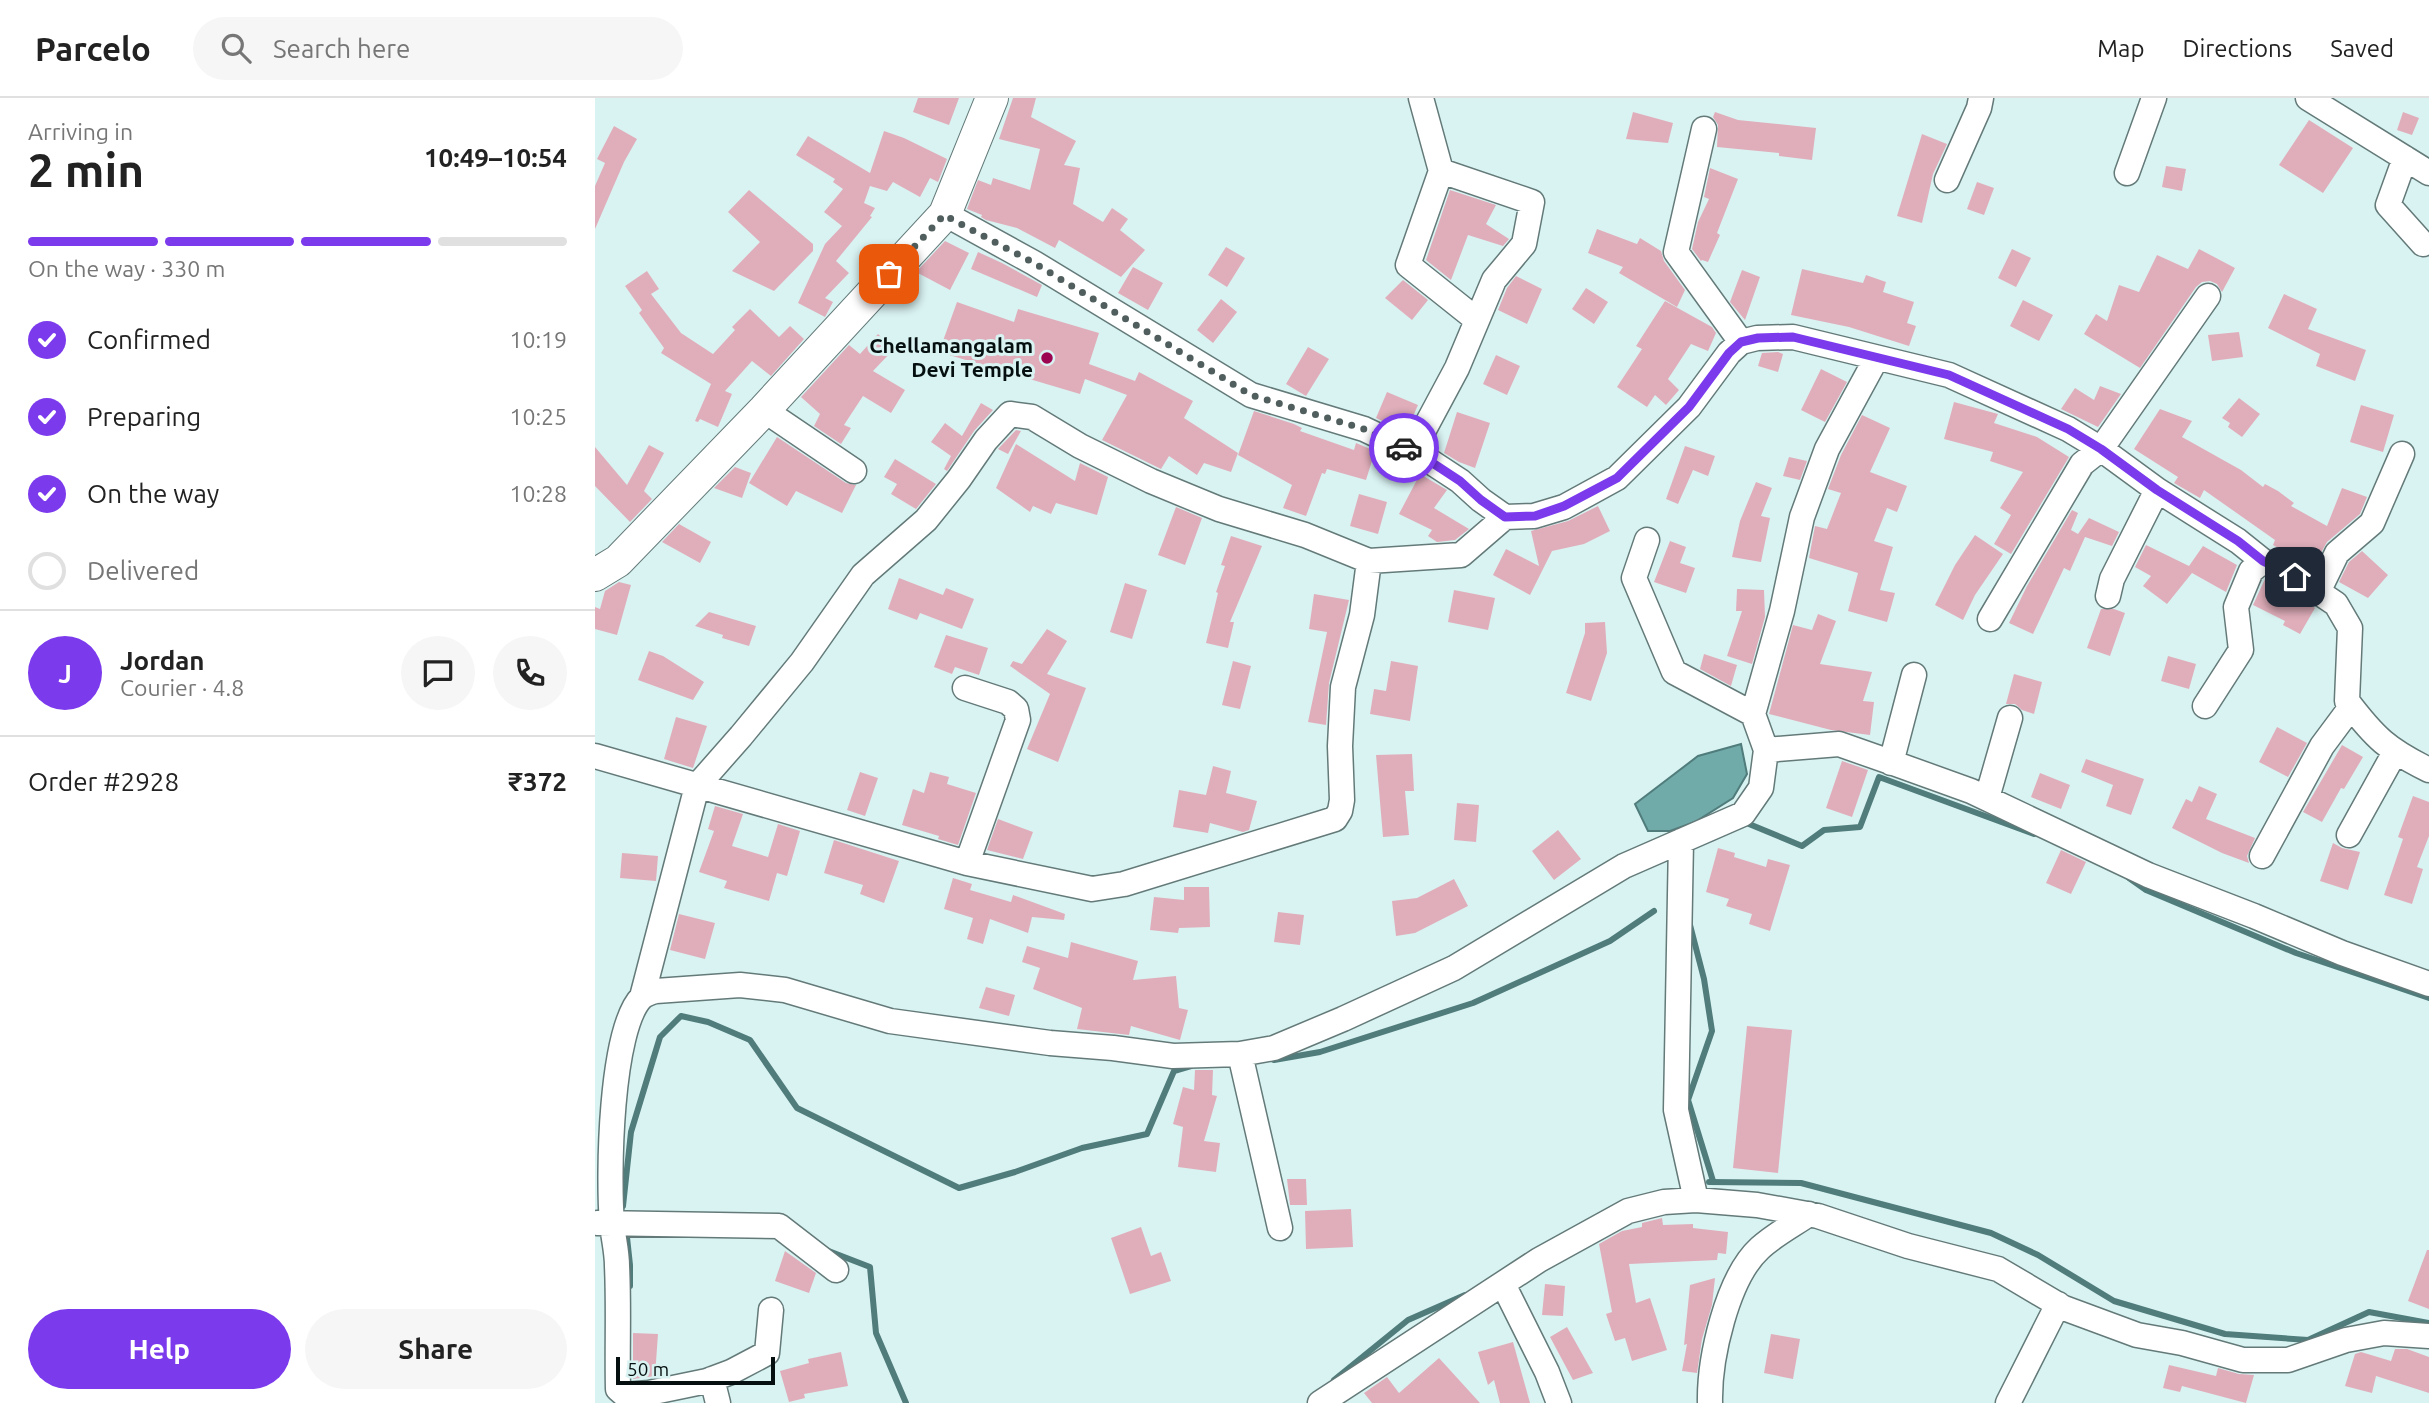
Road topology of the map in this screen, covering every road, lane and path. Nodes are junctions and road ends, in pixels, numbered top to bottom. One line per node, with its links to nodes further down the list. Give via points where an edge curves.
1 (992, 98): 12 (main road)
2 (1421, 98): 8 (street)
3 (1981, 98): 11 (street)
4 (2154, 98): 9 (street)
5 (2308, 98): 7 (street)
6 (1704, 129): 16 (street, via 1676,251)
7 (2405, 158): 10 (street); 13 (street, via 2388,205)
8 (1441, 171): 15 (street, via 1408,265); 15 (street, via 1532,202 1524,244 1494,280)
9 (2127, 173)
10 (2429, 173)
11 (1947, 180)
12 (944, 215): 18 (main road); 20 (street, via 1034,263 1251,395 1364,429)
13 (2423, 244)
14 (2208, 296): 19 (street)
15 (1477, 320): 20 (street)
16 (1741, 342): 17 (street, via 1793,337); 24 (street, via 1689,407 1617,478 1564,506 1535,516)
17 (1876, 359): 19 (street, via 1949,375 2068,429); 36 (street, via 1827,449 1802,517)
18 (764, 410): 22 (street); 28 (main road, via 618,561)
19 (2101, 449): 23 (street); 31 (street, via 2082,464)
20 (1412, 452): 24 (street, via 1460,481)
21 (2402, 454): 29 (street, via 2372,523 2337,553)
22 (854, 471)
23 (2157, 490): 27 (street); 30 (street, via 2112,579)
24 (1505, 517): 26 (street, via 1461,555)
25 (1647, 540): 36 (street, via 1634,578 1674,672)
26 (1369, 561): 43 (street, via 1305,535 1219,509 1080,446 1031,416 1010,414 926,520 863,575 802,662); 48 (street, via 1362,615 1343,687 1342,800 1335,819 1124,884 1091,889)
27 (2263, 561): 29 (street); 34 (street, via 2251,571 2235,607 2241,650)
28 (595, 575)
29 (2318, 592): 35 (street, via 2336,604 2350,628 2347,701)
30 (2108, 596)
31 (1990, 619)
32 (1914, 675): 41 (street)
33 (965, 688): 48 (street, via 1008,702 1016,709 1018,720)
34 (2205, 706)
35 (2351, 707): 39 (street, via 2378,740); 47 (street, via 2322,746)
36 (1753, 714): 38 (street)
37 (2010, 718): 44 (street)
38 (1766, 750): 41 (street, via 1839,744); 46 (street, via 1761,788 1743,814)
39 (2395, 752): 42 (street); 45 (street)
40 (595, 756): 43 (street)
41 (1892, 763): 44 (street)
42 (2429, 771)
43 (697, 786): 48 (street); 50 (street)
44 (1987, 798): 49 (street, via 2148,875)
45 (2349, 835)
46 (1681, 841): 51 (street, via 1624,866 1454,968 1274,1048); 52 (street, via 1676,1110)
47 (2262, 856)
48 (967, 863)
49 (2429, 984)
50 (642, 998): 51 (street, via 656,991 740,985 785,990 890,1021 974,1033 1173,1056); 54 (street, via 627,1025 620,1055)
51 (1240, 1054): 55 (street)
52 (1696, 1200): 53 (street); 57 (street, via 1627,1211)
53 (1809, 1214): 58 (street, via 1998,1269); 66 (street, via 1760,1248 1745,1268 1719,1328)
54 (603, 1223): 56 (street, via 779,1226); 59 (street, via 617,1263)
55 (1280, 1228)
56 (836, 1270)
57 (1503, 1284): 64 (street); 65 (street)
58 (2059, 1304): 61 (street, via 2137,1335 2242,1360 2288,1360 2346,1340 2384,1333); 67 (street)
59 (606, 1307): 63 (street)
60 (771, 1310): 62 (street, via 767,1353 731,1372)
61 (2429, 1336)
62 (715, 1391): 63 (street)
63 (615, 1396)
64 (1320, 1403)
65 (1559, 1403)
66 (1710, 1403)
67 (2008, 1403)

